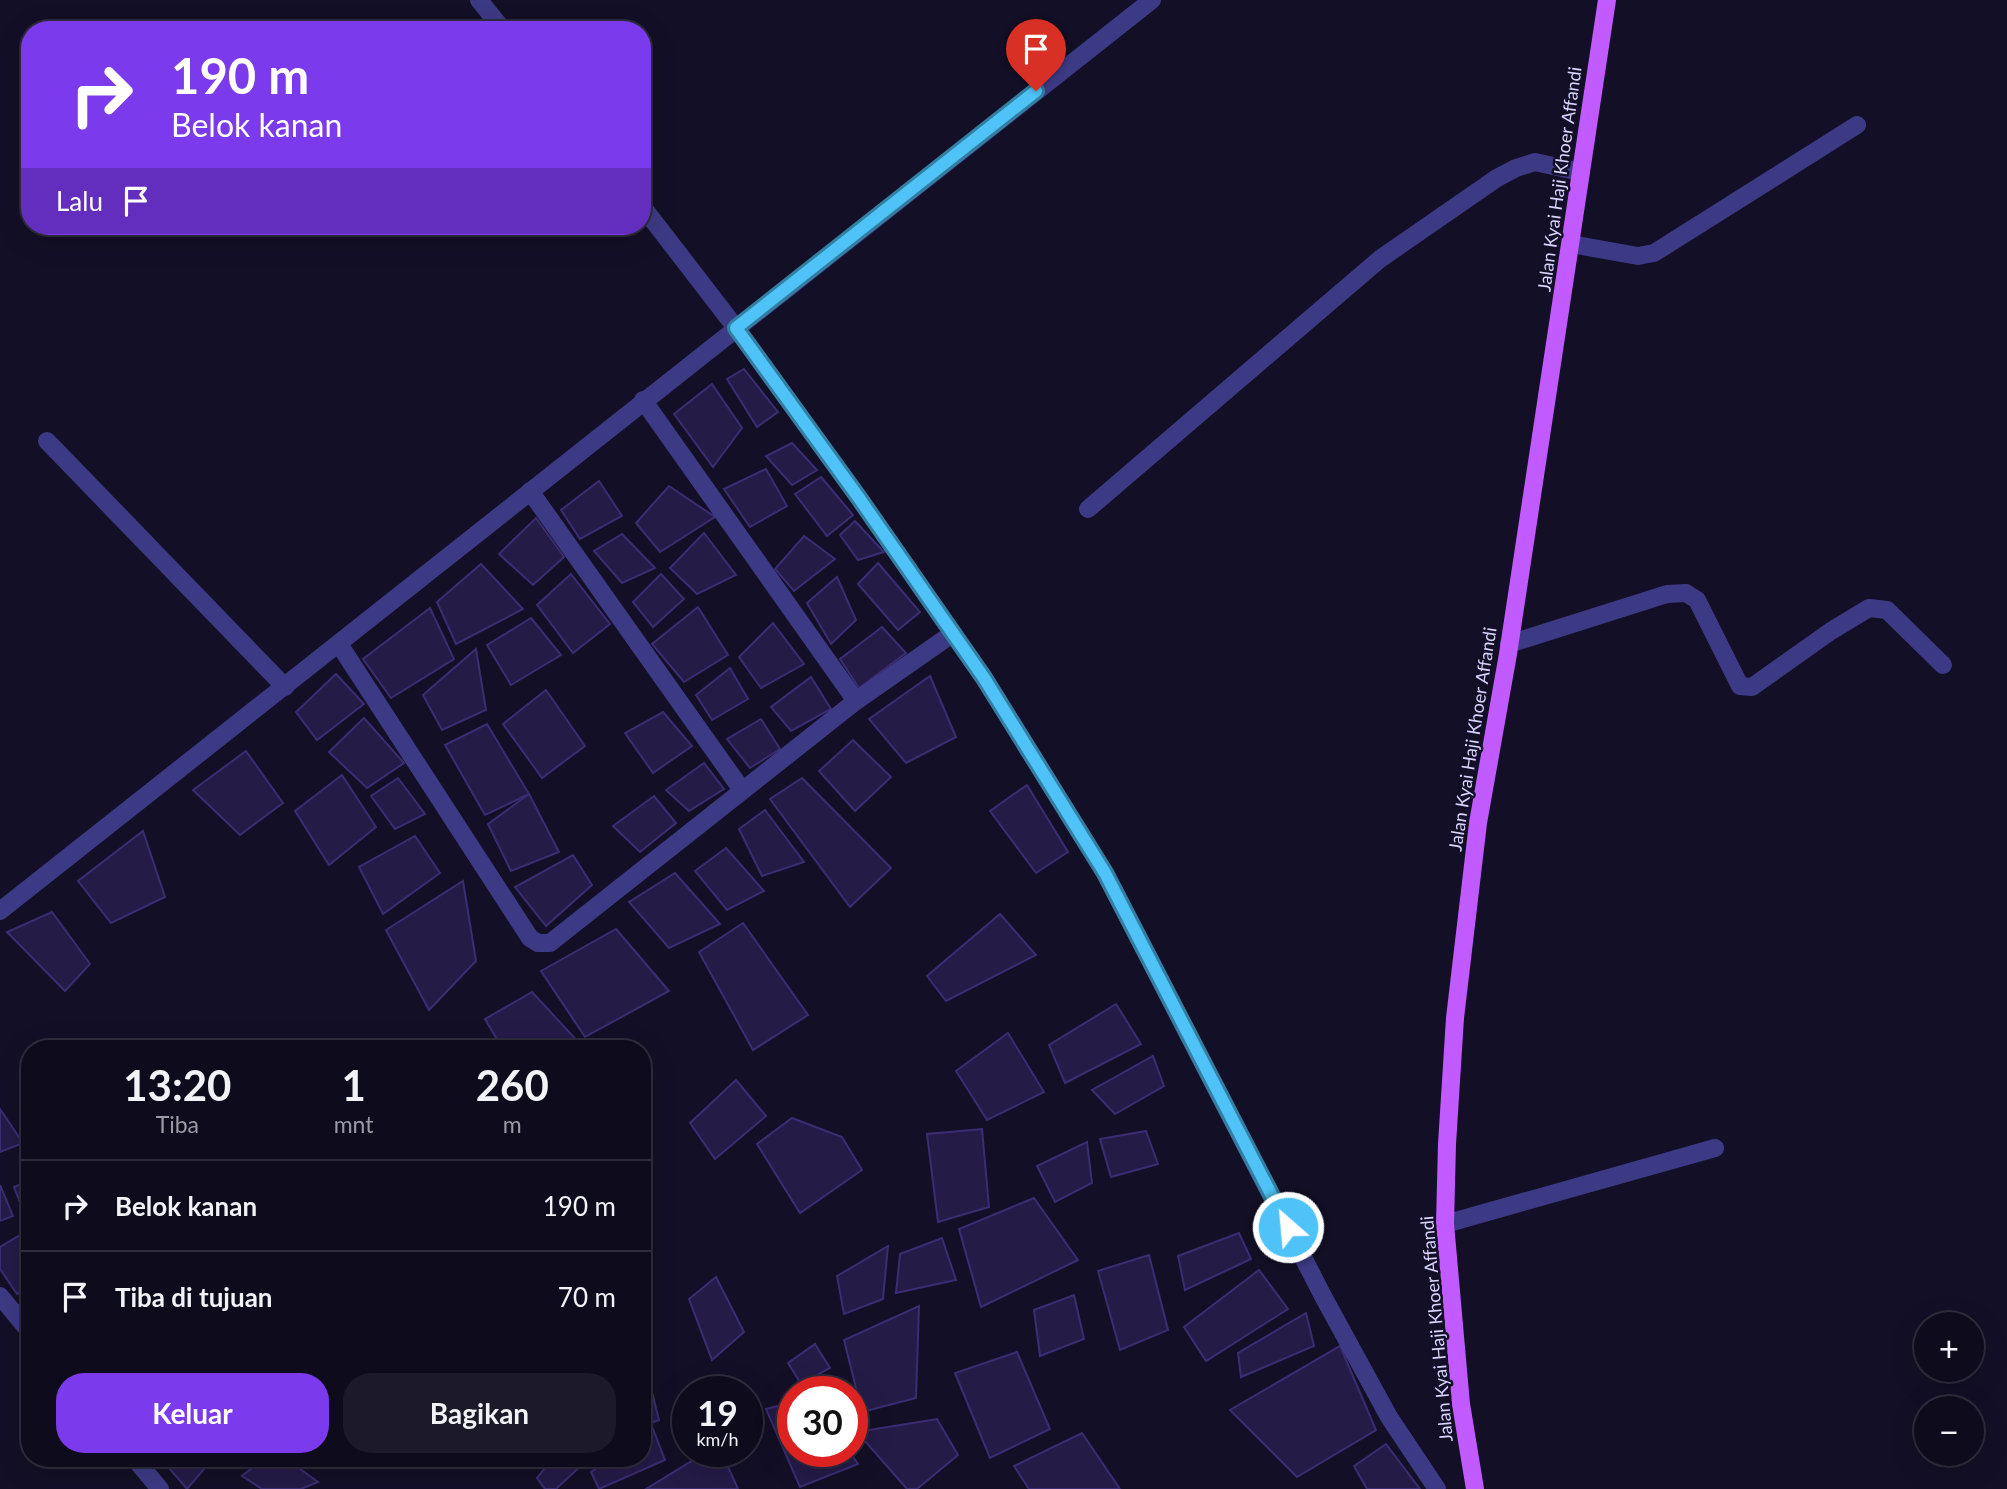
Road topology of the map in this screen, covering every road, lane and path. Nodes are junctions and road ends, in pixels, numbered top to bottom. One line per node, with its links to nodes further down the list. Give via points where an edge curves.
1 (479, 0): 4 (street)
2 (1152, 0): 9 (street)
3 (1607, 0): 6 (main road, Jalan Kyai Haji Khoer Affandi)
4 (496, 21)
5 (1857, 125): 8 (street, via 1654,253 1638,256)
6 (1580, 172): 8 (main road, Jalan Kyai Haji Khoer Affandi); 13 (street, via 1535,162 1476,193 1380,259)
7 (651, 218): 9 (street)
8 (1571, 244): 16 (main road, Jalan Kyai Haji Khoer Affandi)
9 (736, 328): 10 (street); 14 (street)
10 (643, 400): 12 (street); 19 (street)
11 (47, 441): 18 (street)
12 (530, 491): 15 (street); 20 (street)
13 (1088, 509)
14 (952, 634): 19 (street); 29 (street, via 1105,873 1324,1298 1389,1417)
15 (339, 644): 18 (street); 20 (street, via 530,938 538,943 550,943)
16 (1510, 644): 17 (street, via 1667,594 1686,593 1697,600 1740,686 1752,687 1869,608 1887,610); 23 (main road, Jalan Kyai Haji Khoer Affandi, via 1478,823 1455,1018)
17 (1942, 665)
18 (285, 687): 21 (street)
19 (856, 701): 20 (street)
20 (742, 790)
21 (0, 911)
22 (1715, 1148): 23 (street)
23 (1445, 1224): 27 (main road, Jalan Kyai Haji Khoer Affandi)
24 (0, 1296): 25 (street)
25 (21, 1321)
26 (142, 1467): 28 (street)
27 (1471, 1488)
28 (160, 1489)
29 (1437, 1489)

